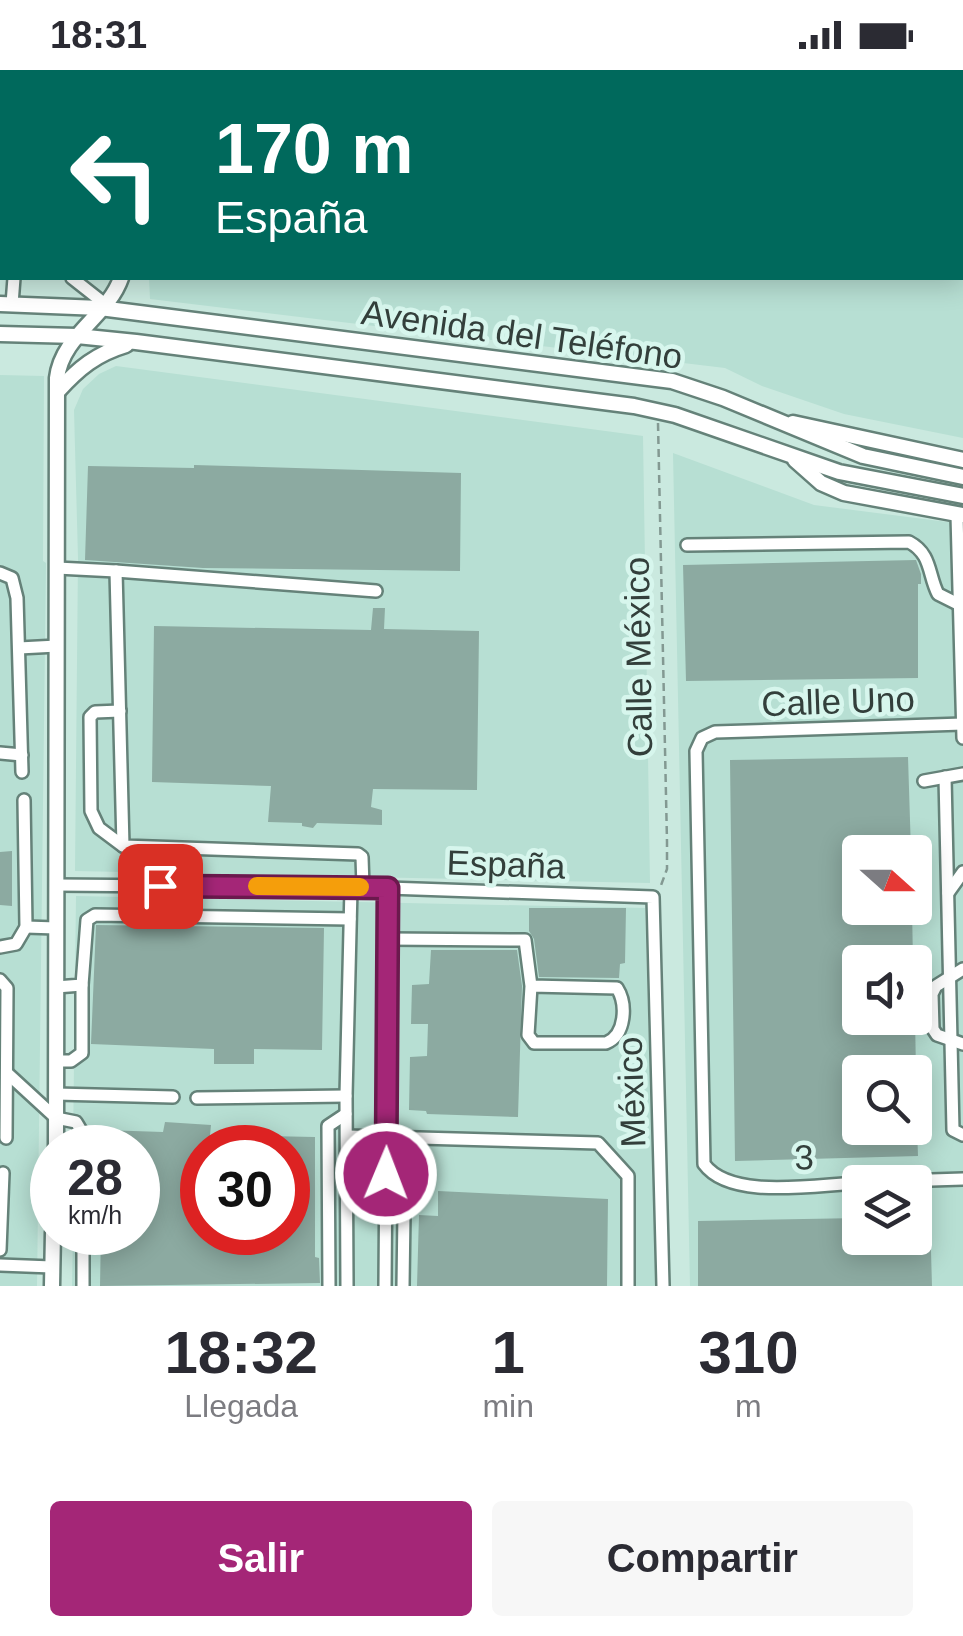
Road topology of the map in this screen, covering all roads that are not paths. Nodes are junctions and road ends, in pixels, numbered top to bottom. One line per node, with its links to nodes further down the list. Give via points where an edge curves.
1 (74, 280): 4 (street)
2 (120, 280): 4 (main road)
3 (8, 293): 4 (main road, Avenida del Teléfono)
4 (102, 306): 6 (main road); 9 (main road, Avenida del Teléfono, via 645,377 698,389)
5 (0, 334): 6 (main road, Avenida del Teléfono)
6 (77, 336): 7 (main road, Avenida del Teléfono); 8 (main road, via 59,364)
7 (136, 342): 8 (main road, via 99,354); 10 (main road, Avenida del Teléfono, via 658,411)
8 (58, 390): 16 (main road)
9 (776, 421): 11 (main road); 12 (main road, Avenida del Teléfono, via 864,456)
10 (791, 457): 13 (main road, Avenida del Teléfono); 14 (main road, via 831,489)
11 (963, 460)
12 (963, 477)
13 (963, 496)
14 (960, 515): 20 (street)
15 (687, 544): 20 (street, via 909,542 929,564 938,594)
16 (57, 568): 17 (street); 21 (main road)
17 (116, 571): 19 (street); 23 (street)
18 (0, 573): 22 (street, via 16,586)
19 (376, 591)
20 (958, 604): 24 (street)
21 (57, 646): 22 (street); 35 (main road)
22 (20, 648): 27 (street)
23 (120, 711): 33 (street); 33 (street, via 91,714 91,811 99,828)
24 (962, 724): 25 (street); 71 (street, Calle Uno, via 715,732 699,744 704,1164 712,1176)
25 (963, 738)
26 (0, 753): 27 (street)
27 (22, 755): 28 (street)
28 (22, 772)
29 (963, 774): 30 (street)
30 (945, 777): 31 (street); 38 (street)
31 (924, 780)
32 (24, 800): 41 (street)
33 (123, 846): 36 (street, via 358,854)
34 (963, 872): 38 (street)
35 (56, 885): 36 (street, España); 42 (main road)
36 (357, 887): 37 (street, España); 40 (street)
37 (388, 888): 39 (street, España); 43 (street)
38 (948, 893): 46 (street)
39 (653, 898): 84 (street, México)
40 (350, 919): 48 (street, via 96,915 87,920); 55 (street)
41 (26, 927): 42 (street); 44 (street, via 16,944)
42 (56, 928): 50 (main road)
43 (388, 939): 49 (street, via 526,940); 64 (street)
44 (0, 947)
45 (963, 969): 46 (street)
46 (950, 977): 51 (street, via 932,994 933,1029)
47 (0, 980): 53 (street, via 7,988)
48 (82, 985): 50 (street); 52 (street, via 82,1053)
49 (531, 986): 49 (street, via 528,1035 534,1043 606,1043 622,1030 617,988)
50 (56, 988): 52 (main road)
51 (957, 1042): 62 (street, via 953,1130)
52 (56, 1062): 54 (main road)
53 (7, 1072): 59 (street); 65 (street)
54 (56, 1094): 56 (street); 59 (main road)
55 (346, 1096): 57 (street); 58 (street)
56 (173, 1097)
57 (197, 1098)
58 (346, 1114): 63 (street); 79 (street, via 328,1126)
59 (56, 1118): 60 (main road); 61 (street)
60 (56, 1125)
61 (77, 1125)
62 (963, 1135)
63 (347, 1136): 64 (street); 80 (street)
64 (386, 1137): 66 (street); 81 (street)
65 (6, 1138)
66 (405, 1138): 82 (street); 83 (street, via 598,1142 628,1176)
67 (3, 1173): 72 (street)
68 (963, 1179): 69 (street)
69 (932, 1180)
70 (842, 1184): 71 (street, 3)
71 (749, 1187)
72 (0, 1250)
73 (52, 1255): 76 (main road)
74 (84, 1255): 78 (street)
75 (0, 1265): 76 (street)
76 (52, 1266): 77 (main road)
77 (52, 1286)
78 (84, 1286)
79 (329, 1286)
80 (347, 1286)
81 (385, 1286)
82 (402, 1286)
83 (628, 1286)
84 (663, 1286)

